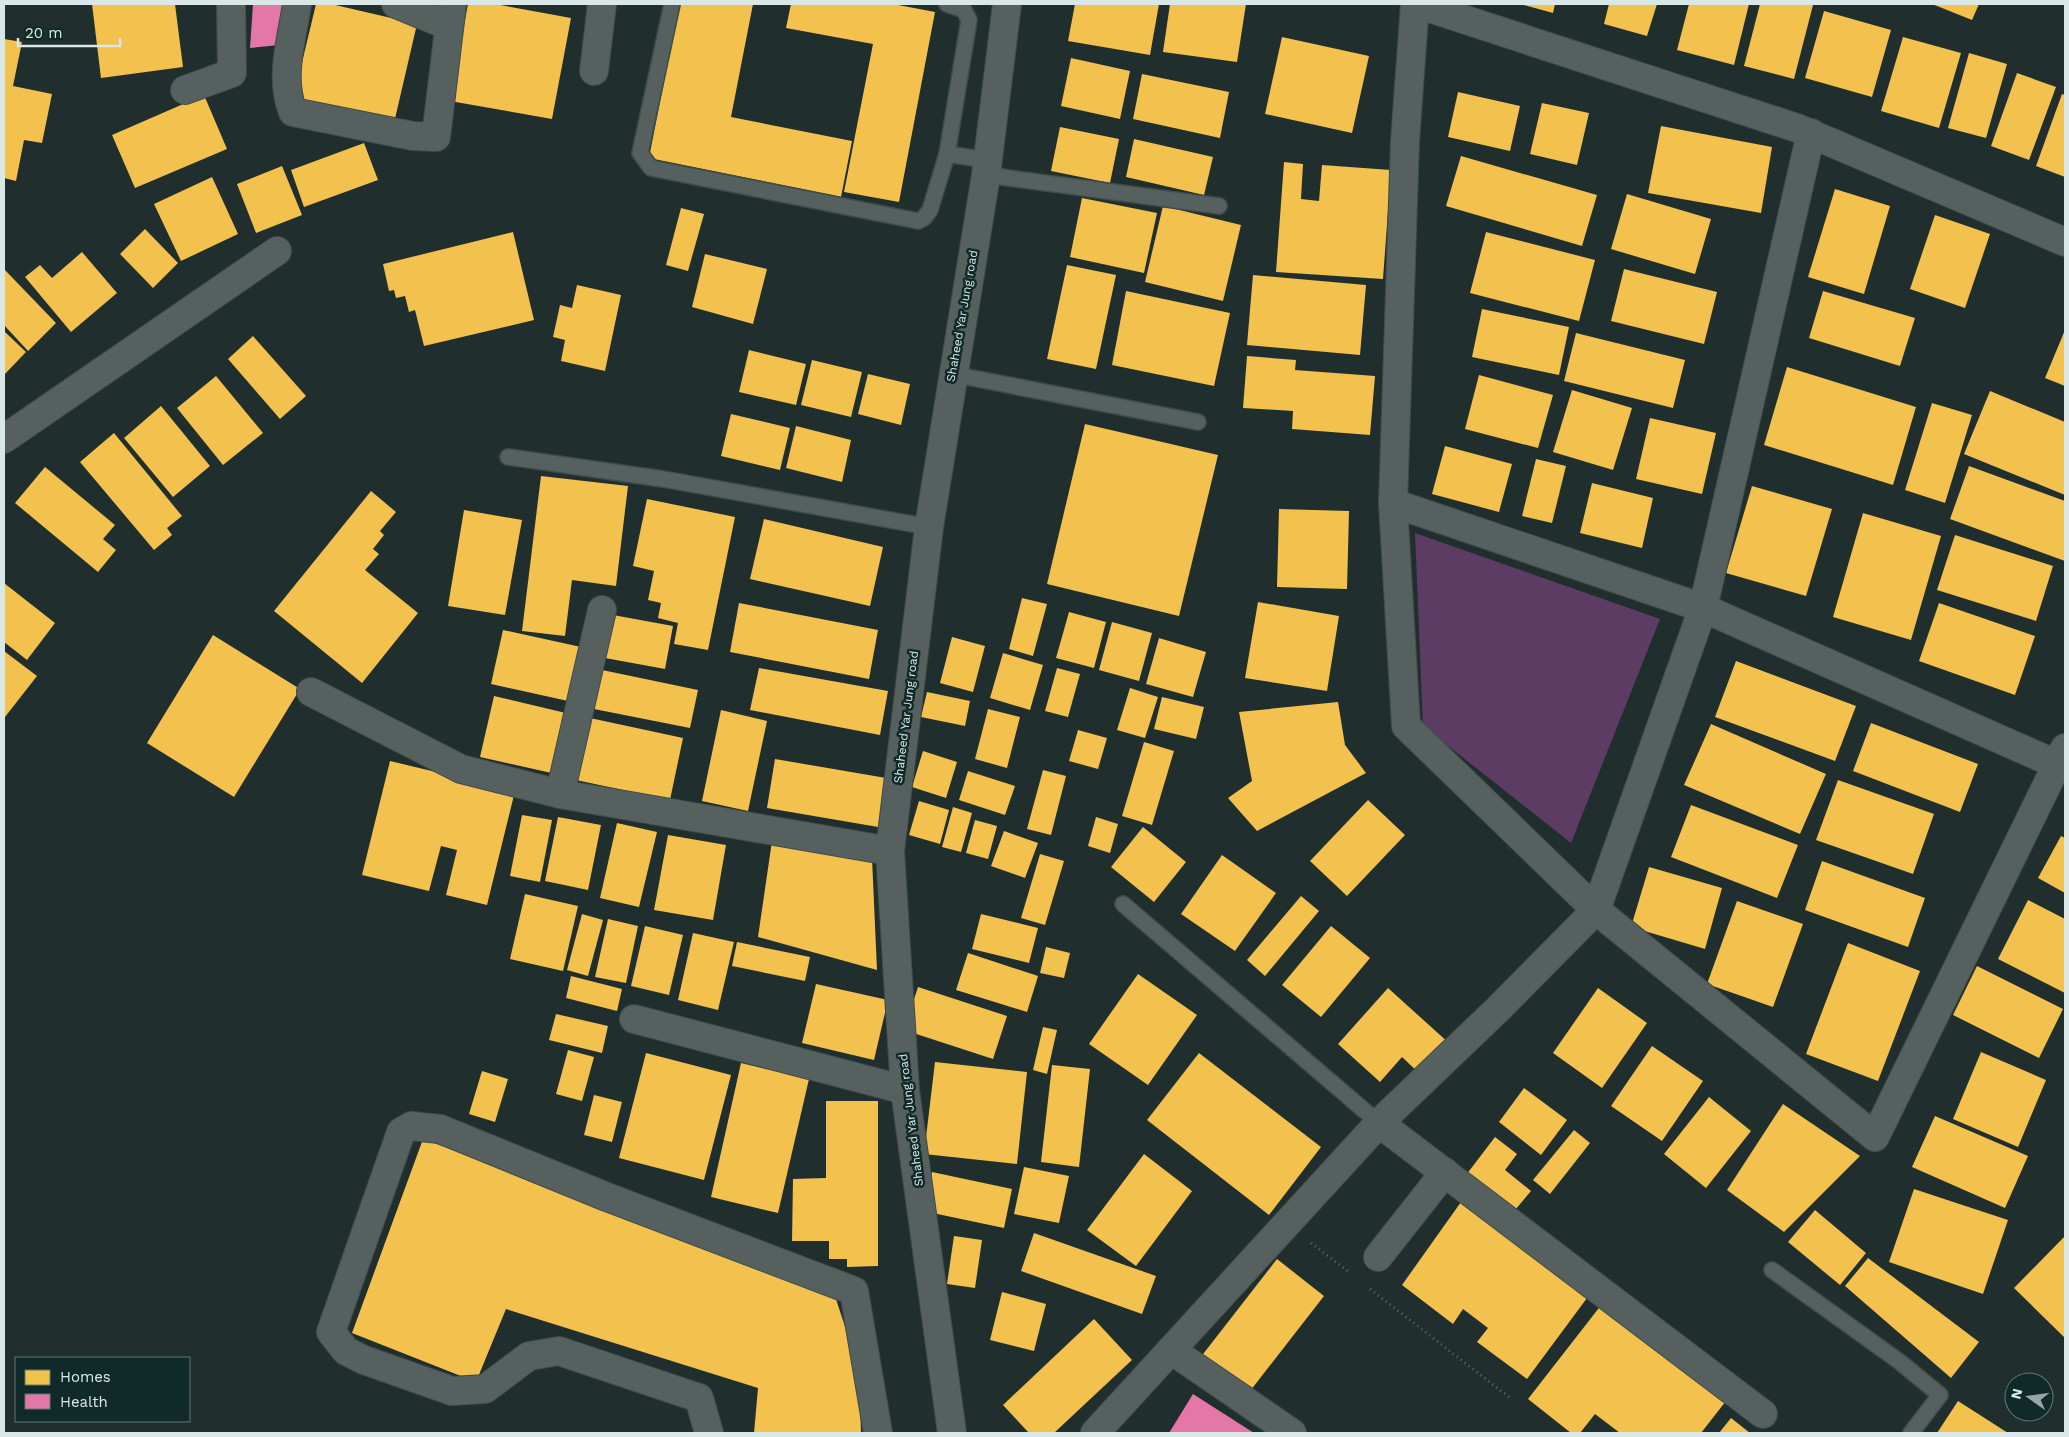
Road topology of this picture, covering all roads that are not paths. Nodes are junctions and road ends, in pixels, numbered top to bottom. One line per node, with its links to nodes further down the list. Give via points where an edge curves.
1 (230, 4): 11 (street, via 232,73)
2 (296, 4): 9 (street, via 287,69 287,97 293,112 413,136 436,136)
3 (396, 4): 9 (street)
4 (602, 4): 10 (street)
5 (672, 4): 13 (lane, via 640,153 651,168 918,221 930,210)
6 (947, 4): 13 (lane, via 964,10 970,20)
7 (1007, 4): 14 (street, Shaheed Yar Jung road)
8 (1416, 4): 12 (street); 22 (street, via 1405,141)
9 (450, 15)
10 (594, 71)
11 (185, 90)
12 (1811, 133): 16 (street); 24 (street)
13 (947, 154): 14 (lane)
14 (986, 167): 15 (lane); 18 (street, Shaheed Yar Jung road)
15 (1219, 206)
16 (2065, 242)
17 (277, 251): 20 (street)
18 (952, 374): 19 (lane); 23 (street, Shaheed Yar Jung road)
19 (1198, 422)
20 (4, 439)
21 (508, 457): 23 (lane, via 663,479)
22 (1393, 504): 24 (street); 31 (street, via 1406,726)
23 (929, 527): 29 (street, Shaheed Yar Jung road)
24 (1703, 608): 27 (street); 31 (street)
25 (602, 610): 28 (street)
26 (311, 692): 28 (street, via 462,769)
27 (2063, 760): 31 (street, via 1876,1137)
28 (560, 794): 29 (street)
29 (890, 851): 33 (street, Shaheed Yar Jung road)
30 (1123, 904): 34 (lane)
31 (1596, 910): 34 (street)
32 (634, 1019): 33 (street)
33 (905, 1090): 42 (street, Shaheed Yar Jung road)
34 (1379, 1123): 35 (street); 38 (street)
35 (1444, 1172): 36 (street); 39 (street)
36 (1378, 1257)
37 (1772, 1270): 45 (lane, via 1900,1362 1940,1395)
38 (1172, 1350): 43 (street); 44 (street)
39 (1763, 1414)
40 (709, 1433): 41 (street, via 699,1398 559,1351 529,1356 485,1389 452,1390 405,1376 346,1351 331,1332 401,1132 411,1126 440,1129 854,1291)
41 (878, 1433)
42 (952, 1433)
43 (1095, 1433)
44 (1292, 1433)
45 (1911, 1433)

